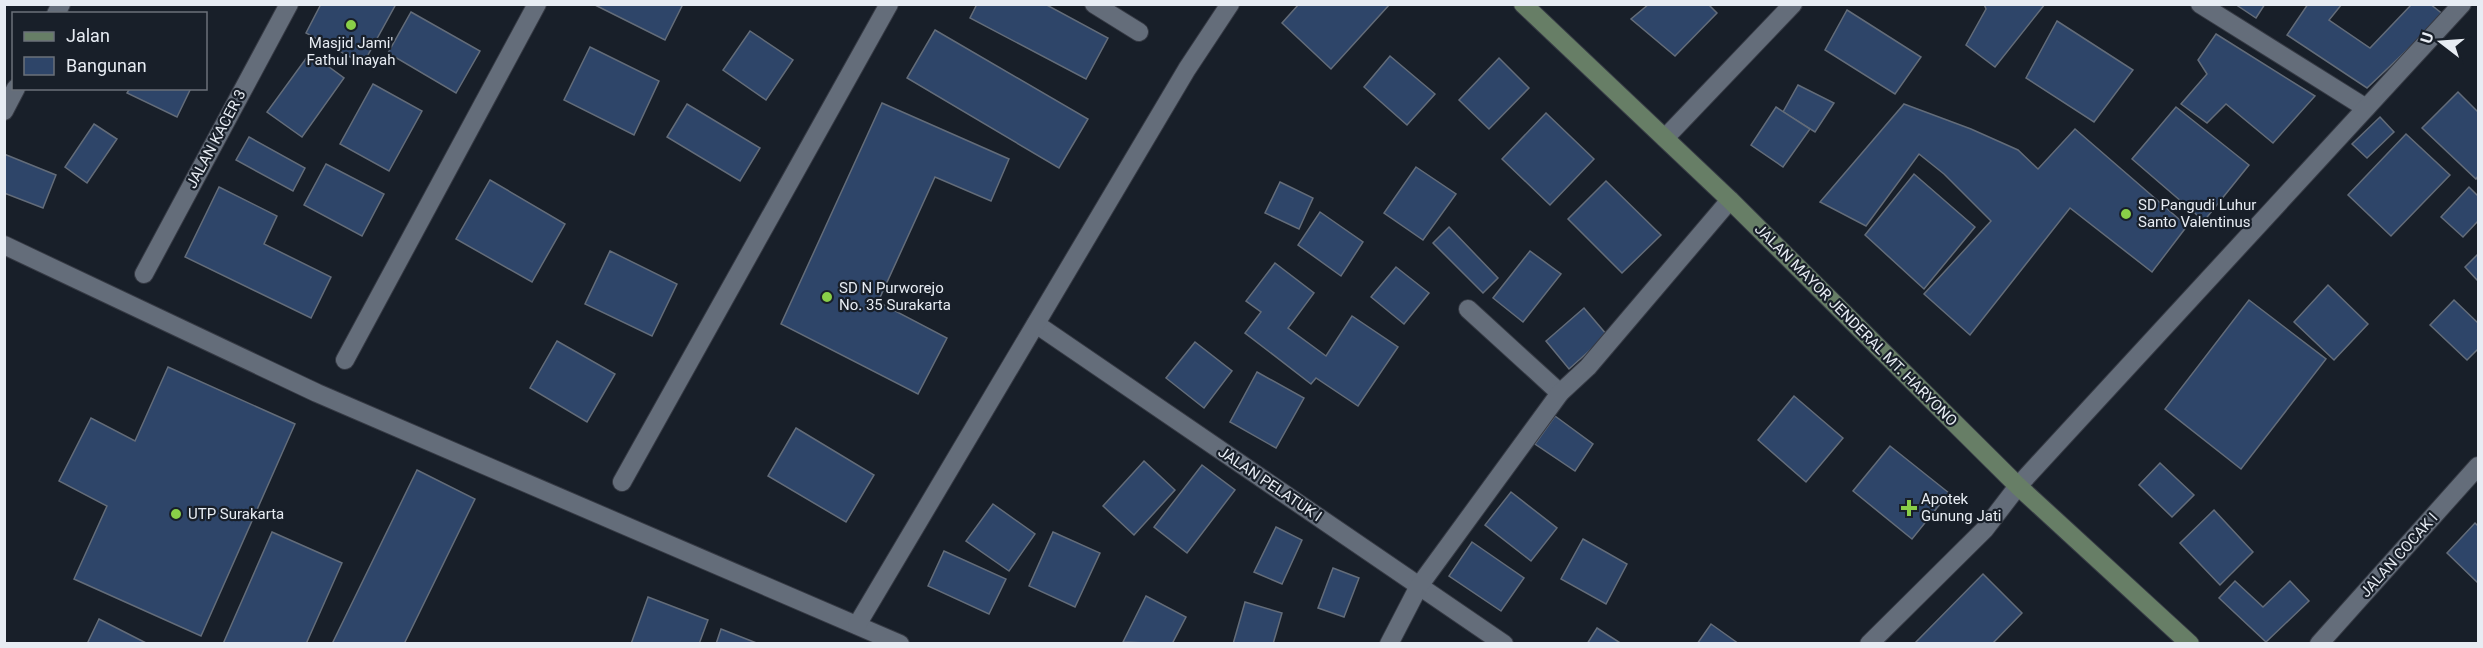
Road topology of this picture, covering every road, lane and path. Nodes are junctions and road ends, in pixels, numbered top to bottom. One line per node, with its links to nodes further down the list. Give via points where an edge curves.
1 (289, 4): 17 (street, JALAN KACER 3)
2 (537, 4): 20 (street)
3 (889, 4): 23 (street)
4 (1094, 4): 10 (street)
5 (1230, 4): 19 (street, via 1187,69)
6 (1523, 4): 14 (main road, JALAN MAYOR JENDERAL MT. HARYONO)
7 (1793, 4): 14 (street)
8 (2200, 4): 12 (street)
9 (2462, 4): 12 (street)
10 (1139, 32)
11 (15, 90): 13 (street)
12 (2366, 108): 24 (street)
13 (4, 111)
14 (1665, 138): 15 (main road, JALAN MAYOR JENDERAL MT. HARYONO)
15 (1730, 200): 21 (street, via 1588,367); 24 (main road, JALAN MAYOR JENDERAL MT. HARYONO)
16 (4, 245): 26 (street, via 317,393)
17 (144, 274)
18 (1468, 309): 21 (street)
19 (1036, 324): 25 (street, JALAN PELATUK I); 26 (street)
20 (345, 360)
21 (1560, 393): 25 (street)
22 (2478, 466): 32 (street, JALAN COCAK I)
23 (622, 482)
24 (2018, 486): 30 (street, via 1985,529); 31 (main road, JALAN MAYOR JENDERAL MT. HARYONO)
25 (1419, 585): 28 (street); 29 (street, JALAN PELATUK I)
26 (857, 625): 27 (street)
27 (900, 644)
28 (1389, 644)
29 (1504, 644)
30 (1869, 644)
31 (2190, 644)
32 (2319, 644)

